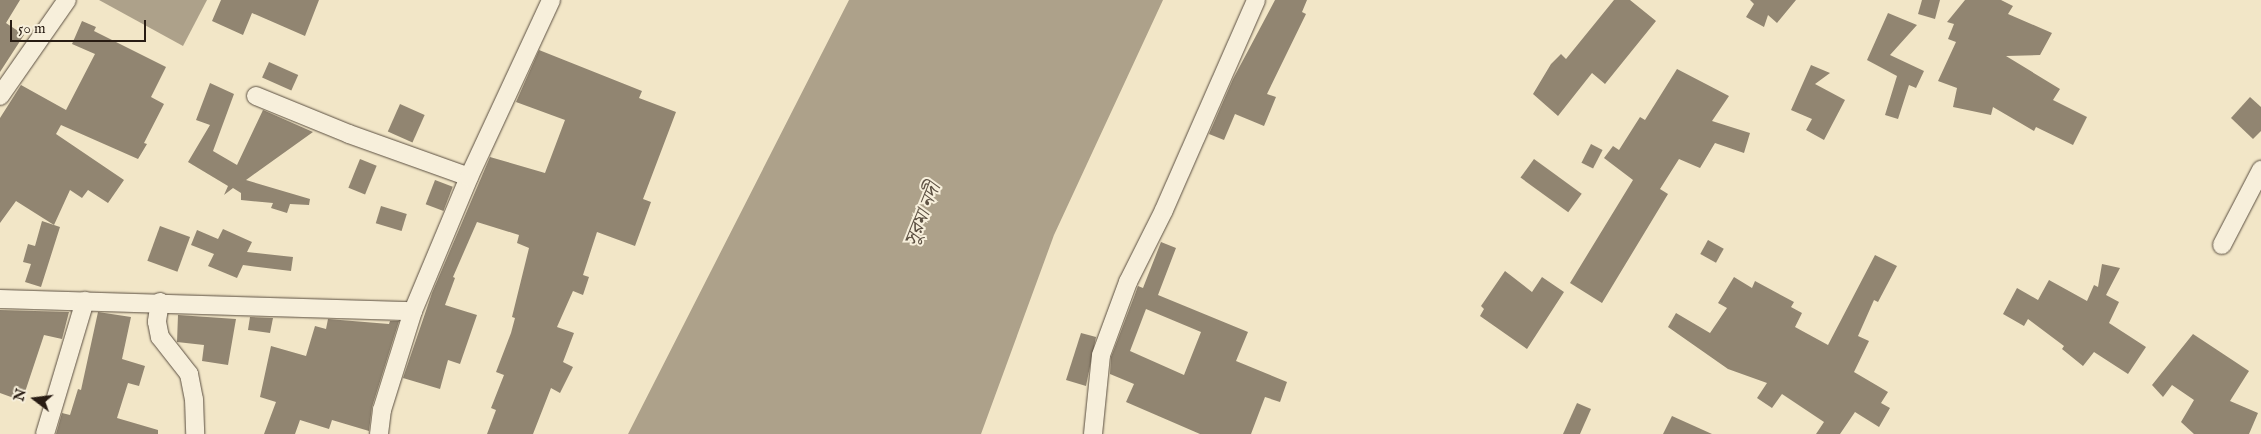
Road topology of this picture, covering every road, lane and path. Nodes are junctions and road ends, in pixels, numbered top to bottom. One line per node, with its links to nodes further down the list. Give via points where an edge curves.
1 (66, 0): 4 (street)
2 (551, 0): 7 (street)
3 (1256, 0): 16 (street, via 1121,300 1101,355)
4 (0, 96)
5 (256, 96): 7 (street)
6 (2261, 170): 8 (street)
7 (469, 177): 12 (street)
8 (2222, 245)
9 (0, 299): 10 (street)
10 (85, 301): 11 (street); 13 (street)
11 (160, 302): 12 (street); 14 (street, via 157,322 160,337 189,374)
12 (413, 311): 15 (street, via 382,410)
13 (45, 434)
14 (195, 434)
15 (379, 434)
16 (1093, 434)

